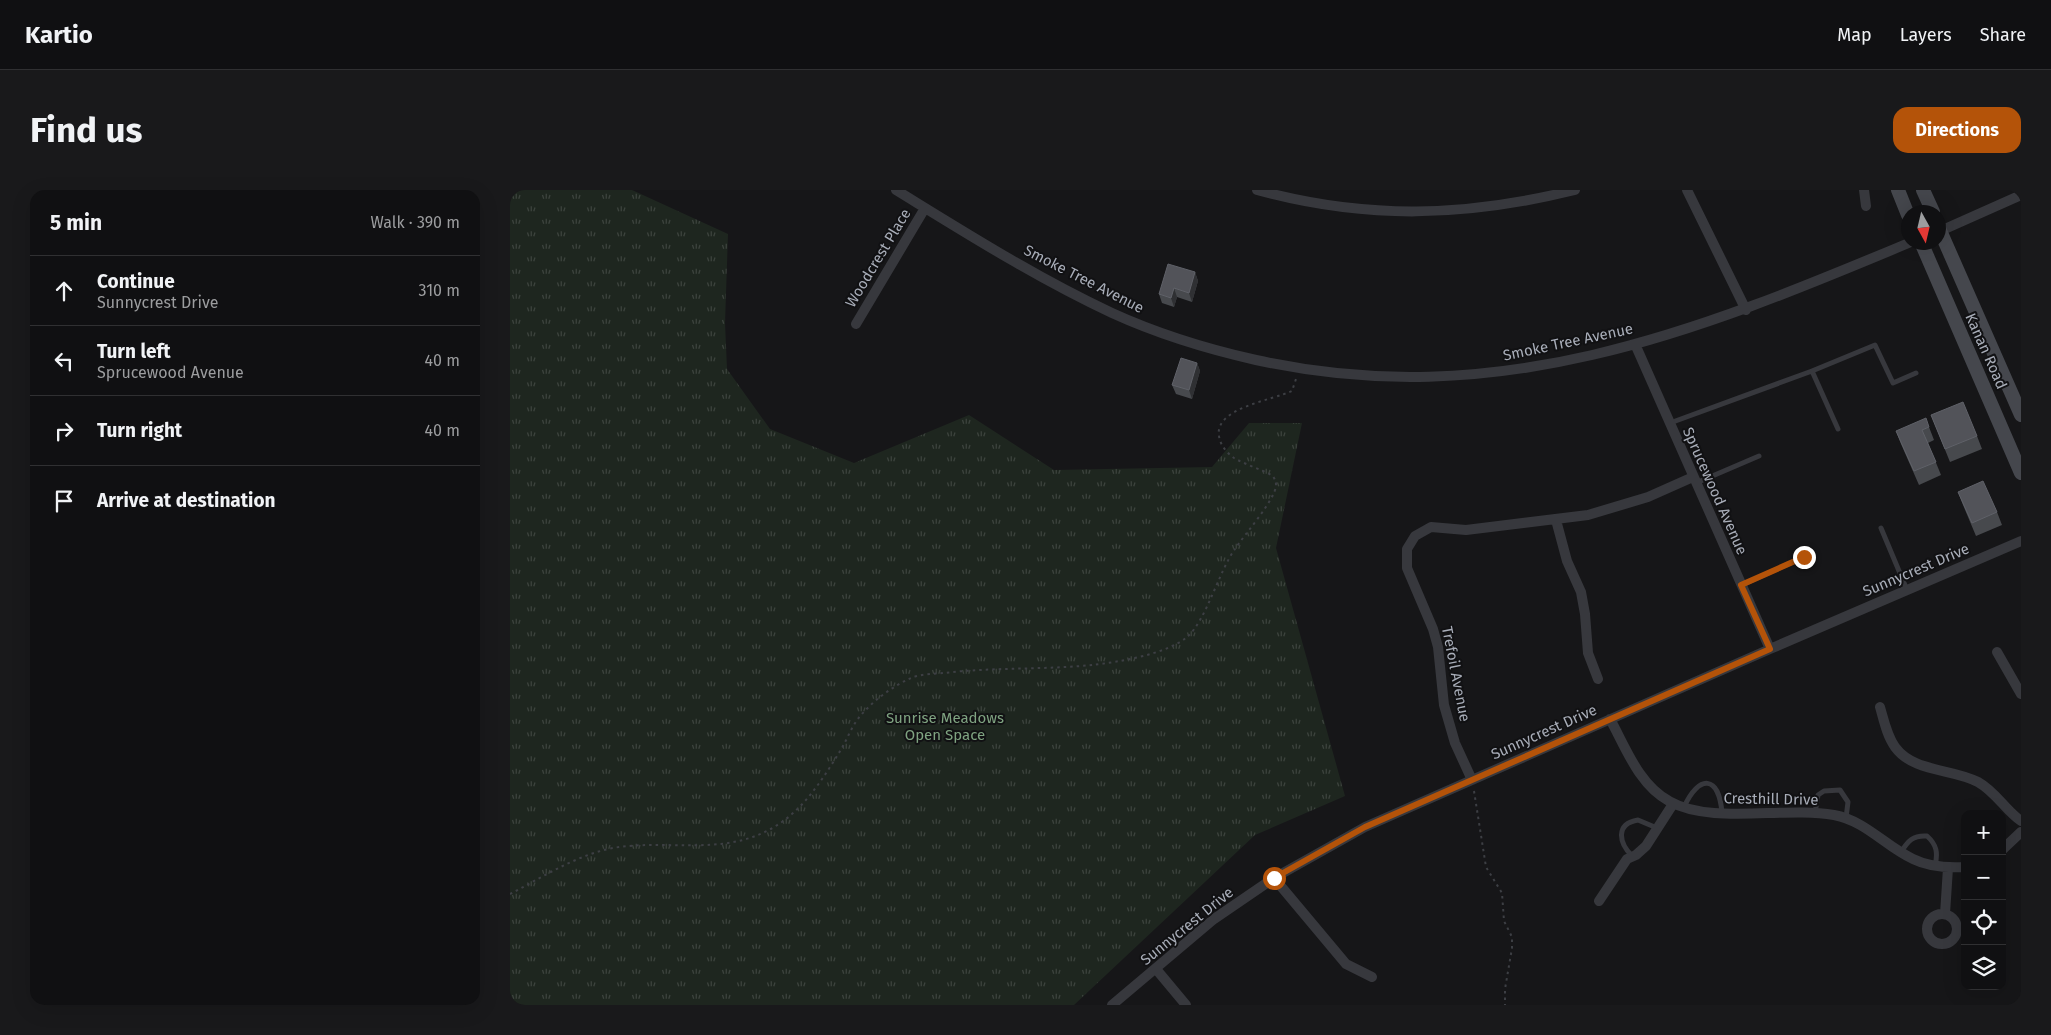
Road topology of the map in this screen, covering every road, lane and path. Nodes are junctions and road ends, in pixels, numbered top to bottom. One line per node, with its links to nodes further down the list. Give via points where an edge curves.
1 (896, 190): 12 (street, Smoke Tree Avenue)
2 (1257, 190): 3 (street, via 1330,206 1382,212 1430,212 1488,208)
3 (1575, 190)
4 (1687, 190): 17 (street)
5 (1864, 190): 11 (street)
6 (1898, 190): 9 (main road)
7 (1923, 190): 10 (main road)
8 (2021, 195): 13 (street)
9 (1904, 205)
10 (1929, 205)
11 (1866, 206)
12 (925, 208): 18 (street, Woodcrest Place); 20 (street, Smoke Tree Avenue, via 1049,281 1113,314 1191,343)
13 (1946, 227)
14 (1901, 246): 17 (street, Smoke Tree Avenue)
15 (1946, 246): 23 (main road, Kanan Road)
16 (1923, 250): 27 (main road, Kanan Road)
17 (1746, 310): 19 (street, Smoke Tree Avenue)
18 (856, 324)
19 (1635, 344): 20 (street, Smoke Tree Avenue, via 1547,366 1457,376 1366,376); 24 (street, Sprucewood Avenue)
20 (1299, 368): 57 (path, via 1292,391 1233,412 1221,423 1218,432 1226,450 1234,458 1273,476 1276,487 1272,500 1224,565 1189,636 1153,652 1094,665 969,670 914,676 884,694 859,716 810,796 789,818 773,828 724,845 640,846 606,850 566,863)
21 (1812, 371): 22 (lane, via 1875,345 1893,382); 24 (lane); 25 (lane)
22 (1916, 373)
23 (2021, 415)
24 (1669, 424): 28 (street, Sprucewood Avenue)
25 (1838, 430)
26 (1759, 456): 28 (lane)
27 (2021, 473)
28 (1694, 480): 29 (street, via 1621,506); 33 (street, Sprucewood Avenue)
29 (1556, 520): 37 (street, via 1567,561 1581,592 1588,653); 41 (street, Trefoil Avenue, via 1466,530 1431,527 1415,536 1410,546 1407,568 1433,629 1444,706 1455,743)
30 (1881, 528): 34 (lane)
31 (2021, 542): 34 (street, Sunnycrest Drive)
32 (1804, 557): 33 (lane)
33 (1741, 585): 35 (street, Sprucewood Avenue)
34 (1907, 590): 35 (street, Sunnycrest Drive)
35 (1770, 649): 40 (street, Sunnycrest Drive)
36 (1997, 652): 38 (street)
37 (1598, 679)
38 (2021, 694)
39 (1880, 707): 47 (street, via 1894,746 1904,758 1915,764 1958,773 1979,783)
40 (1610, 719): 41 (street, Sunnycrest Drive); 42 (street, Cresthill Drive, via 1643,778 1657,794)
41 (1472, 780): 56 (street, Sunnycrest Drive, via 1365,827); 64 (path, via 1486,867 1502,893 1504,921 1512,937)
42 (1673, 804): 43 (street, Cresthill Drive); 48 (street)
43 (1684, 808): 44 (street, Cresthill Drive); 44 (lane, via 1694,789 1700,784 1709,784 1720,795)
44 (1722, 813): 45 (street, Cresthill Drive)
45 (1814, 813): 46 (street, Cresthill Drive); 46 (lane, via 1818,795 1840,790 1848,802)
46 (1846, 818): 51 (street, Cresthill Drive, via 1869,829)
47 (2021, 821)
48 (1658, 828): 52 (street, via 1646,846); 52 (lane, via 1638,820 1626,824 1621,836 1625,850)
49 (2021, 832): 50 (street)
50 (2006, 846)
51 (1901, 852): 53 (street, Cresthill Drive); 53 (lane, via 1910,838 1927,836 1936,847)
52 (1632, 857): 58 (street)
53 (1935, 866): 55 (street, Cresthill Drive)
54 (1961, 867): 55 (street, Cresthill Drive)
55 (1948, 868): 59 (street)
56 (1274, 878): 60 (street, Sunnycrest Drive, via 1214,919); 61 (street, via 1346,964)
57 (510, 894)
58 (1599, 901)
59 (1945, 914)
60 (1156, 969): 62 (street, Sunnycrest Drive); 63 (street)
61 (1372, 977)
62 (1112, 1005)
63 (1186, 1005)
64 (1505, 1005)

